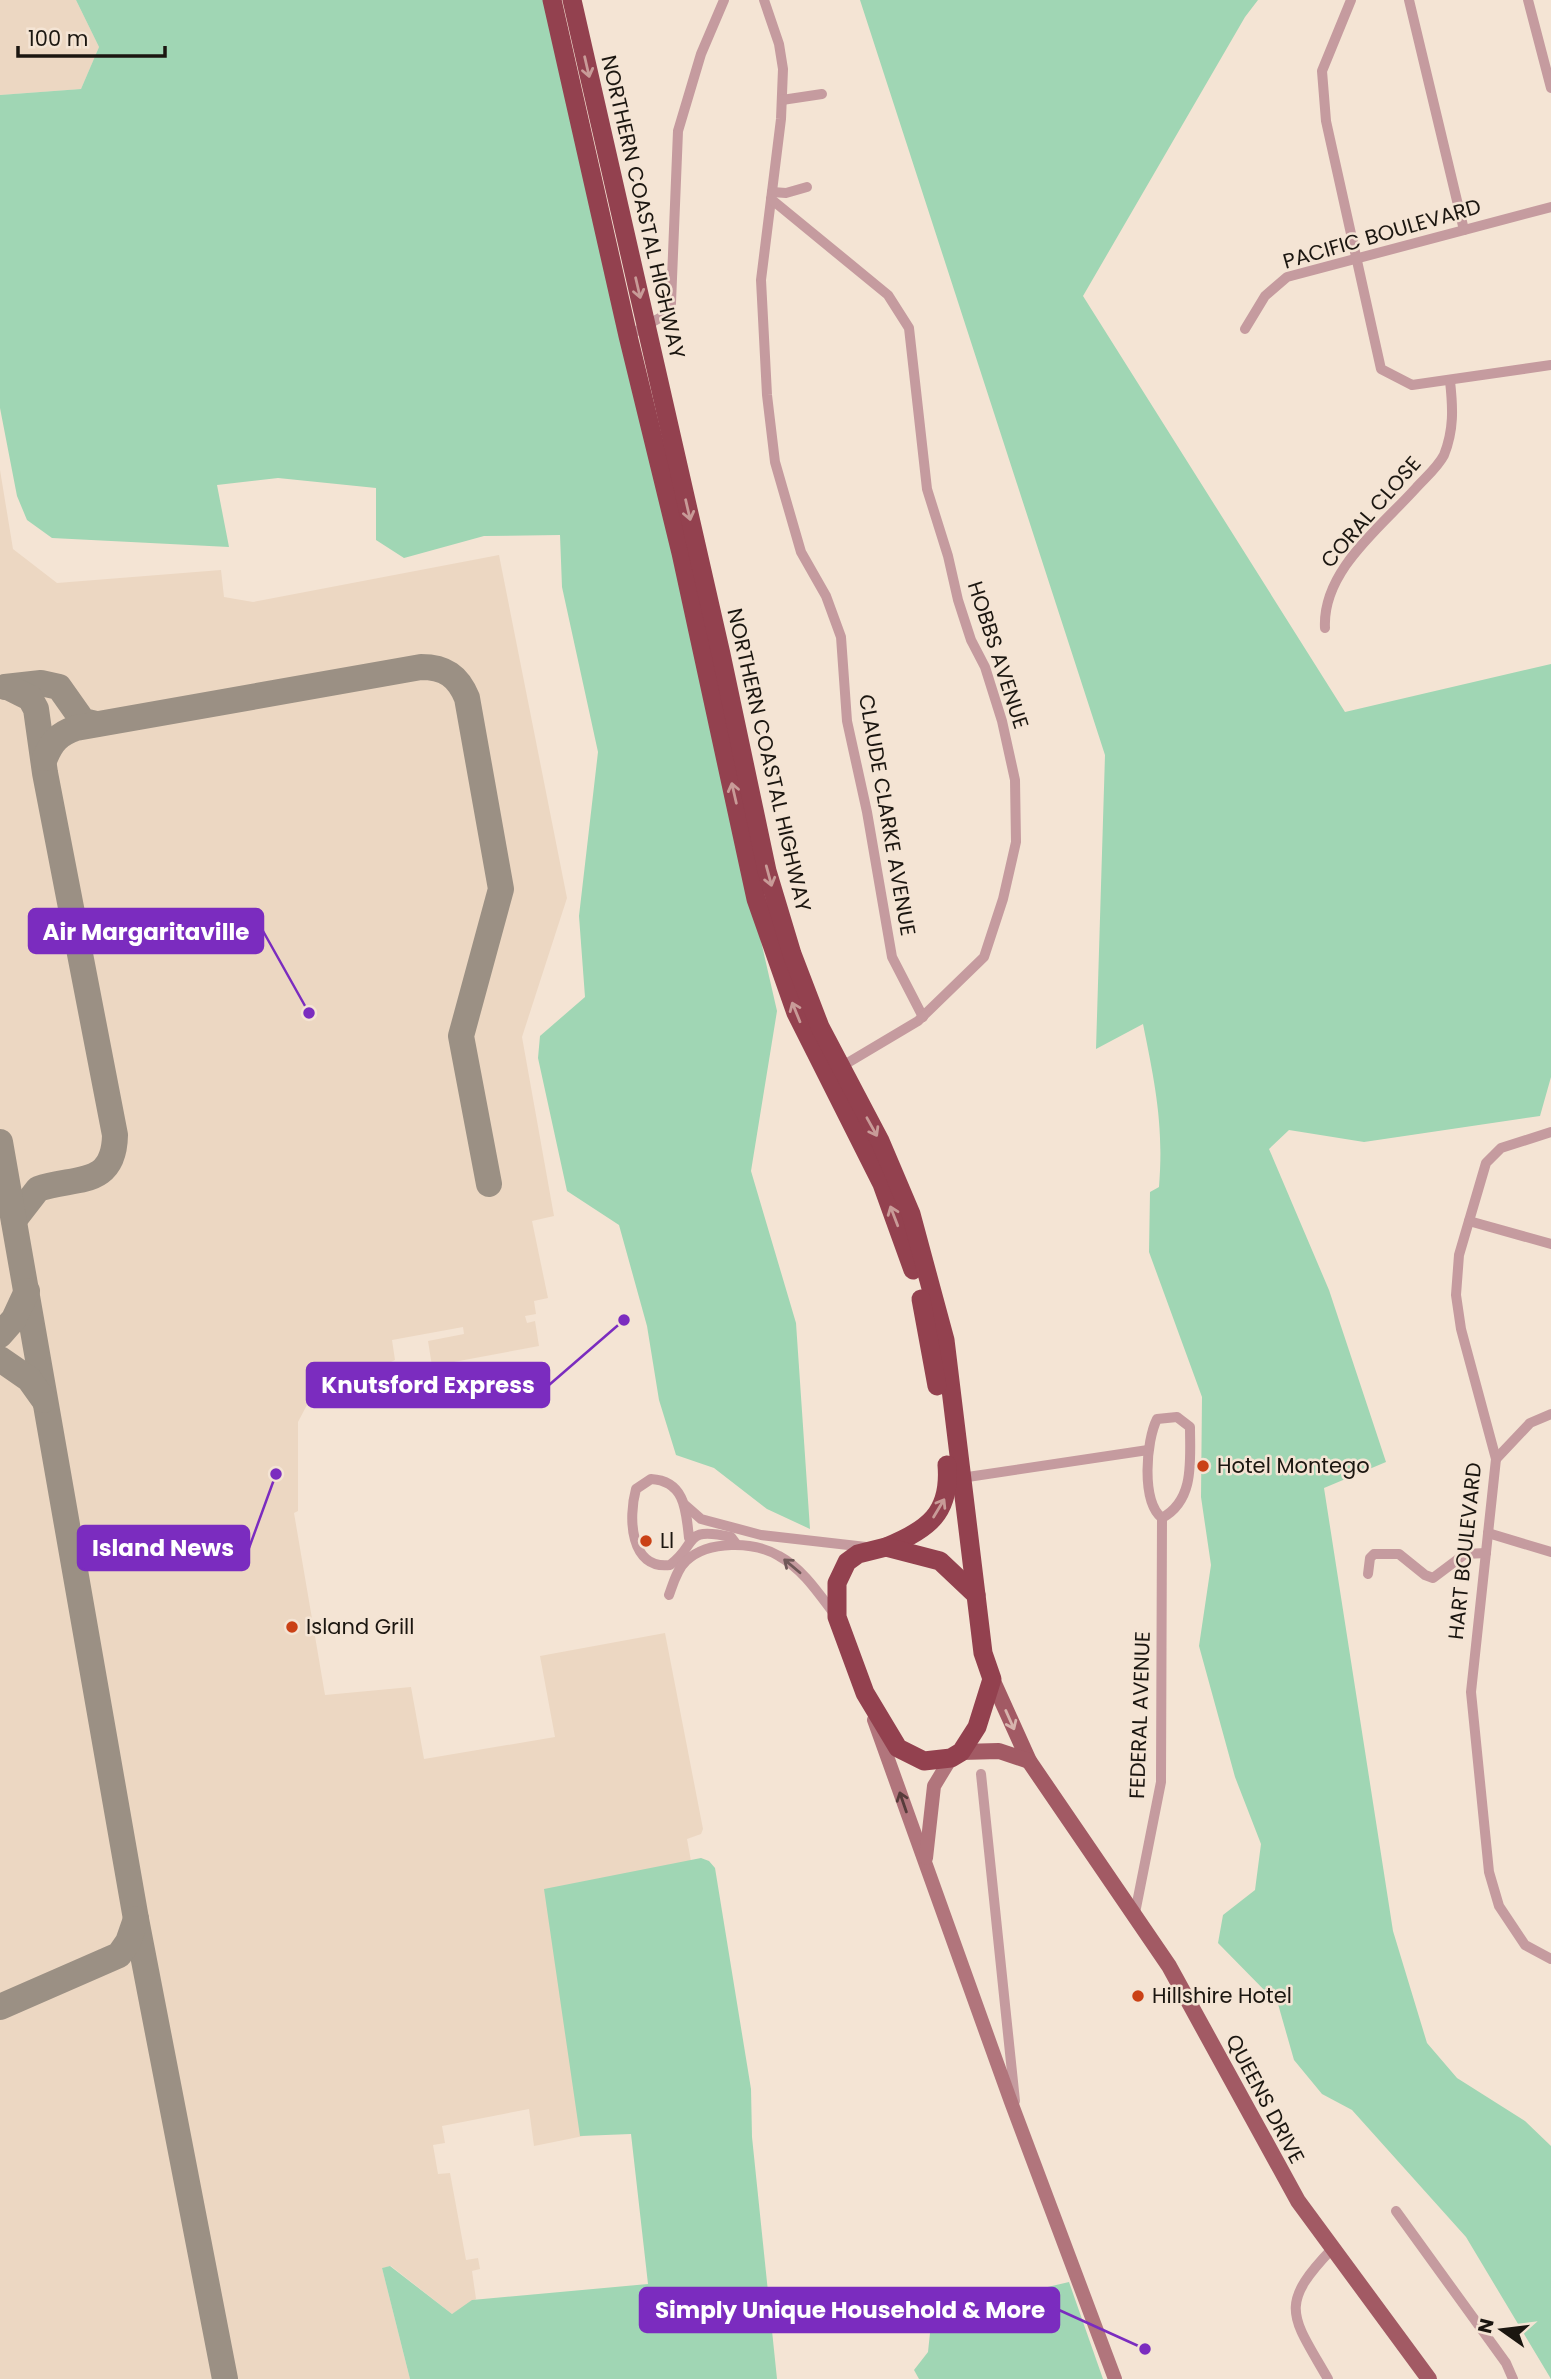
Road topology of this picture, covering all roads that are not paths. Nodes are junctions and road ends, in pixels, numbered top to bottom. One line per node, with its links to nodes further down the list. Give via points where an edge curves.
1 (552, 0): 18 (highway, NORTHERN COASTAL HIGHWAY)
2 (572, 0): 16 (highway, NORTHERN COASTAL HIGHWAY, one-way to 16)
3 (724, 0): 16 (street, via 701,54 678,131 671,303)
4 (764, 0): 10 (street, CLAUDE CLARKE AVENUE, via 779,44)
5 (1351, 0): 15 (street, via 1322,71 1326,121)
6 (1409, 0): 14 (street)
7 (1528, 0): 8 (street)
8 (1551, 85)
9 (822, 94): 10 (street)
10 (782, 100): 12 (street, CLAUDE CLARKE AVENUE)
11 (807, 187): 12 (street)
12 (772, 195): 22 (street, CLAUDE CLARKE AVENUE, via 761,281 775,462 802,552 826,596 841,638 847,721 891,957); 22 (street, HOBBS AVENUE, via 888,295 909,328 927,489 958,600 1002,721 1015,780 1016,842 984,957)
13 (1551, 207): 14 (street, PACIFIC BOULEVARD)
14 (1464, 230): 15 (street, PACIFIC BOULEVARD)
15 (1356, 258): 17 (street, PACIFIC BOULEVARD, via 1287,277 1265,296); 20 (street, via 1381,369 1412,385)
16 (647, 328): 18 (street); 23 (highway, NORTHERN COASTAL HIGHWAY, one-way to 23, via 767,871 792,954)
17 (1245, 329)
18 (628, 336): 36 (highway, NORTHERN COASTAL HIGHWAY, one-way to 18, via 931,1522 949,1488 924,1310 882,1184 796,1013 756,899 681,553)
19 (1551, 365): 20 (street)
20 (1450, 381): 21 (street, CORAL CLOSE, via 1454,416 1442,458 1356,553 1329,591)
21 (1325, 628)
22 (923, 1017): 23 (street, HOBBS AVENUE)
23 (839, 1068): 30 (highway, NORTHERN COASTAL HIGHWAY, one-way to 30, via 880,1141 911,1214 945,1340)
24 (1551, 1132): 25 (street, HART BOULEVARD, via 1493,1153 1479,1180)
25 (1469, 1221): 26 (street); 29 (street, HART BOULEVARD, via 1457,1275 1457,1311)
26 (1551, 1244)
27 (1551, 1415): 29 (street, via 1530,1423)
28 (1148, 1450): 30 (street); 32 (street, via 1149,1495 1154,1512); 32 (street, via 1157,1419 1177,1418 1190,1427 1188,1490 1176,1510)
29 (1496, 1458): 33 (street, HART BOULEVARD)
30 (961, 1478): 41 (highway, NORTHERN COASTAL HIGHWAY)
31 (685, 1505): 34 (street); 34 (street, via 675,1487 651,1479 636,1489 632,1524 642,1557 658,1566 675,1561); 36 (street, via 701,1519 761,1535)
32 (1162, 1518): 49 (street, FEDERAL AVENUE, via 1161,1782)
33 (1488, 1533): 37 (street); 38 (street, HART BOULEVARD)
34 (690, 1538): 35 (street, via 719,1534 731,1537)
35 (737, 1545): 40 (street, via 711,1548 684,1562); 42 (street, one-way to 35, via 808,1581 778,1555)
36 (882, 1548): 41 (highway, via 940,1561); 42 (highway, via 847,1562 836,1583)
37 (1551, 1552)
38 (1486, 1553): 39 (street, via 1465,1554 1433,1578 1399,1553 1374,1553); 50 (street, HART BOULEVARD, via 1471,1692 1489,1871 1499,1906 1510,1924 1525,1944)
39 (1368, 1574)
40 (669, 1595)
41 (976, 1595): 43 (highway, via 983,1653)
42 (837, 1617): 44 (highway)
43 (992, 1678): 45 (highway, via 977,1727); 46 (main road, QUEENS DRIVE, one-way to 46)
44 (865, 1693): 45 (highway, via 898,1748 924,1761); 48 (main road, one-way to 44)
45 (956, 1755): 46 (main road, via 999,1751); 48 (main road, via 934,1786)
46 (1029, 1761): 49 (main road, QUEENS DRIVE)
47 (981, 1774): 51 (street)
48 (926, 1866): 51 (main road)
49 (1135, 1913): 53 (main road, QUEENS DRIVE, via 1169,1966 1278,2170)
50 (1551, 1959)
51 (1016, 2115): 54 (main road)
52 (1396, 2211): 57 (street, via 1477,2321)
53 (1332, 2249): 55 (street, via 1305,2277 1296,2299 1300,2331); 56 (main road, QUEENS DRIVE)
54 (1115, 2379)
55 (1328, 2379)
56 (1429, 2379)
57 (1513, 2379)

